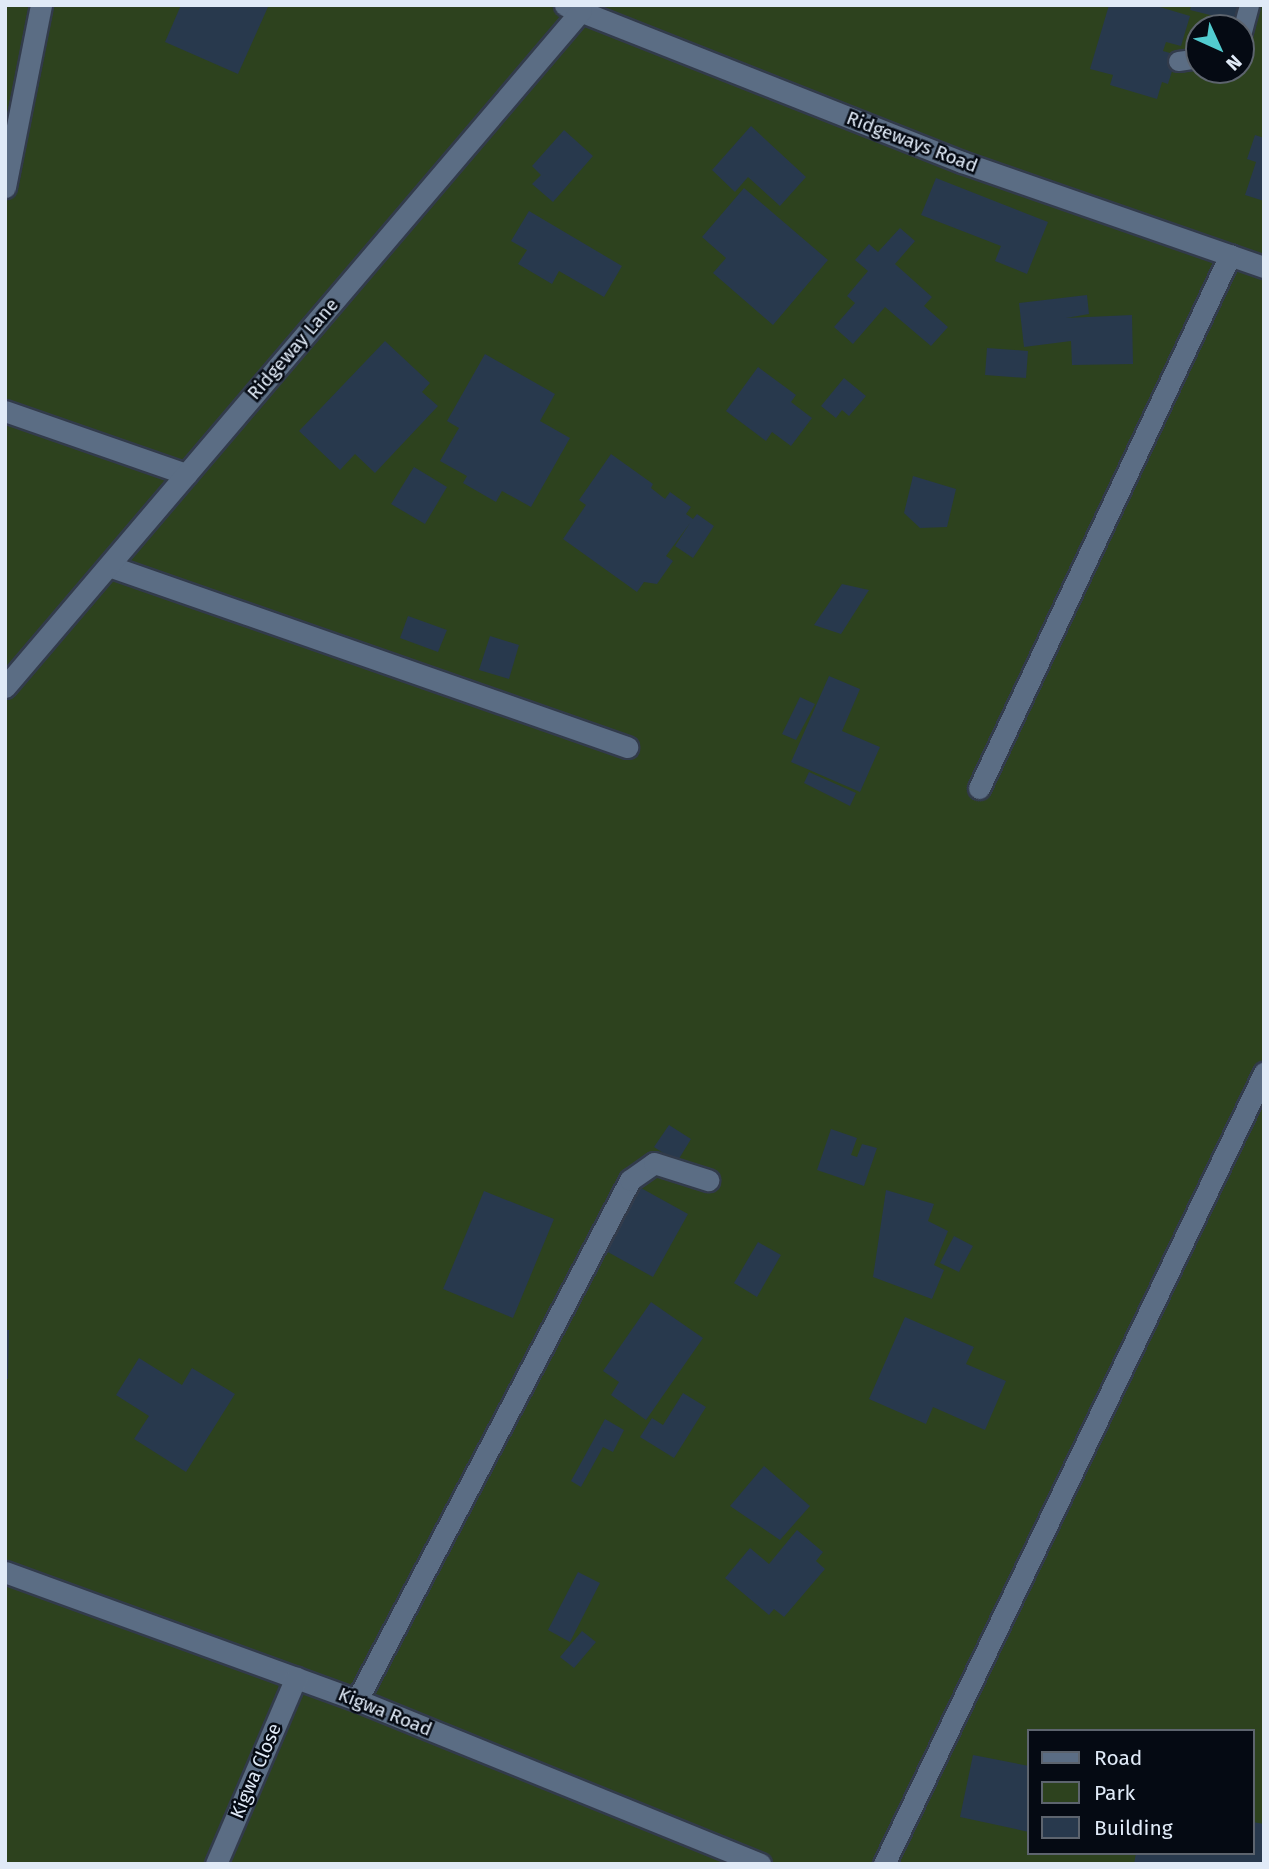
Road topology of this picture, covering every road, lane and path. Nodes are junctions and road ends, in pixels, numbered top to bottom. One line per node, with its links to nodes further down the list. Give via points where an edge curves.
1 (41, 5): 5 (street)
2 (573, 8): 6 (street, Ridgeways Road, via 936,152); 9 (street, Ridgeway Lane)
3 (1185, 60): 4 (lane)
4 (1178, 61)
5 (5, 187)
6 (1230, 255): 7 (street, Ridgeways Road); 13 (street)
7 (1264, 267)
8 (5, 411): 9 (street)
9 (186, 474): 10 (street, Ridgeway Lane)
10 (109, 566): 11 (street, Ridgeway Lane); 12 (street)
11 (5, 687)
12 (627, 747)
13 (979, 788)
14 (1264, 1073): 21 (street)
15 (708, 1180): 18 (street, via 654,1163 630,1180)
16 (5, 1572): 17 (street, Kigwa Road)
17 (296, 1677): 18 (street, Kigwa Road); 19 (street, Kigwa Close)
18 (357, 1700): 20 (street, Kigwa Road)
19 (216, 1864)
20 (760, 1864)
21 (884, 1864)

